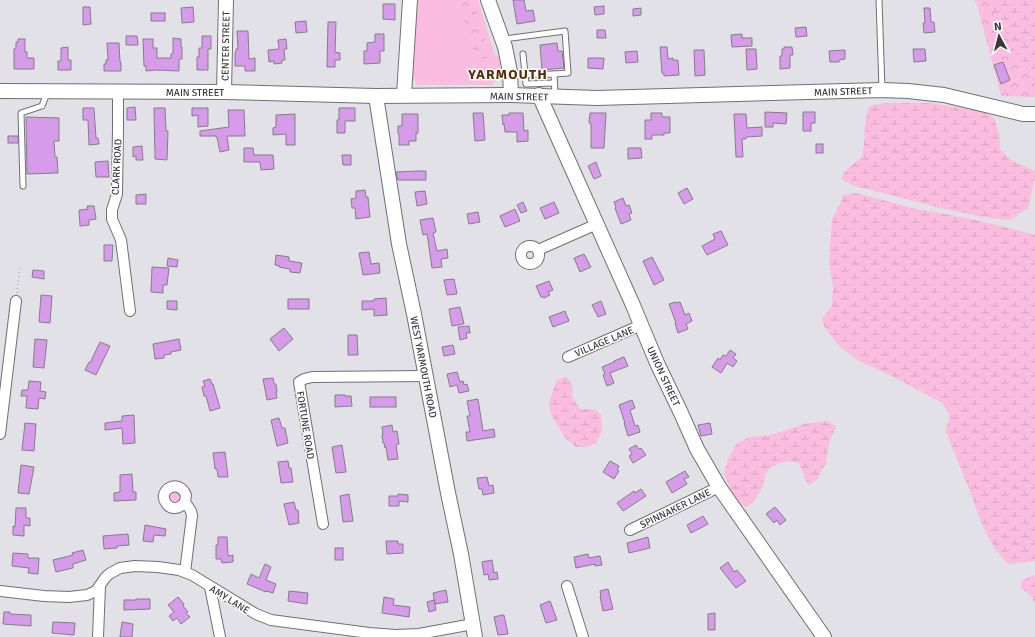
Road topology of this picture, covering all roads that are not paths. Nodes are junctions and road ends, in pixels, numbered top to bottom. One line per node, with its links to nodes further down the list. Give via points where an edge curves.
1 (226, 0): 15 (main road, CENTER STREET)
2 (410, 0): 18 (main road)
3 (488, 0): 5 (main road)
4 (878, 0): 11 (lane)
5 (503, 39): 7 (lane, via 565,31 568,73); 8 (main road)
6 (523, 54): 9 (lane)
7 (554, 74): 9 (lane); 10 (lane)
8 (511, 75): 9 (lane); 16 (main road)
9 (525, 75): 10 (lane, via 526,84)
10 (555, 90): 11 (main road, MAIN STREET, via 596,98); 19 (main road, MAIN STREET)
11 (882, 90): 20 (main road, MAIN STREET, via 944,96 1017,113)
12 (0, 91): 13 (main road, MAIN STREET)
13 (48, 92): 14 (main road, MAIN STREET); 21 (lane, via 42,106 21,114)
14 (118, 92): 15 (main road, MAIN STREET); 25 (street, CLARK ROAD, via 117,194 112,219 121,240)
15 (224, 92): 17 (main road, MAIN STREET)
16 (511, 95): 18 (main road, MAIN STREET); 19 (main road, MAIN STREET)
17 (376, 96): 18 (main road, MAIN STREET); 28 (main road, WEST YARMOUTH ROAD, via 400,244)
18 (404, 96)
19 (539, 96): 22 (main road, UNION STREET)
20 (1035, 114)
21 (23, 186)
22 (597, 224): 23 (street); 26 (main road, UNION STREET)
23 (538, 250)
24 (16, 301): 29 (street)
25 (130, 312)
26 (641, 326): 27 (street, VILLAGE LANE); 30 (main road, UNION STREET, via 697,449)
27 (568, 357)
28 (426, 376): 32 (street, FORTUNE ROAD, via 312,377 299,382); 39 (main road, WEST YARMOUTH ROAD)
29 (0, 434)
30 (719, 487): 33 (street, SPINNAKER LANE); 44 (main road, UNION STREET)
31 (185, 502): 34 (street, via 192,516)
32 (323, 524)
33 (630, 530)
34 (185, 572): 35 (street, AMY LANE, via 158,566 120,568 109,574); 37 (street, AMY LANE)
35 (100, 586): 38 (street, AMY LANE, via 92,594 81,596 44,596); 42 (street)
36 (567, 586): 41 (street)
37 (210, 587): 40 (street, AMY LANE, via 262,617); 43 (street)
38 (0, 591)
39 (474, 630): 40 (street, AMY LANE, via 407,635)
40 (334, 633)
41 (580, 636)
42 (98, 637)
43 (220, 637)
44 (824, 637)

